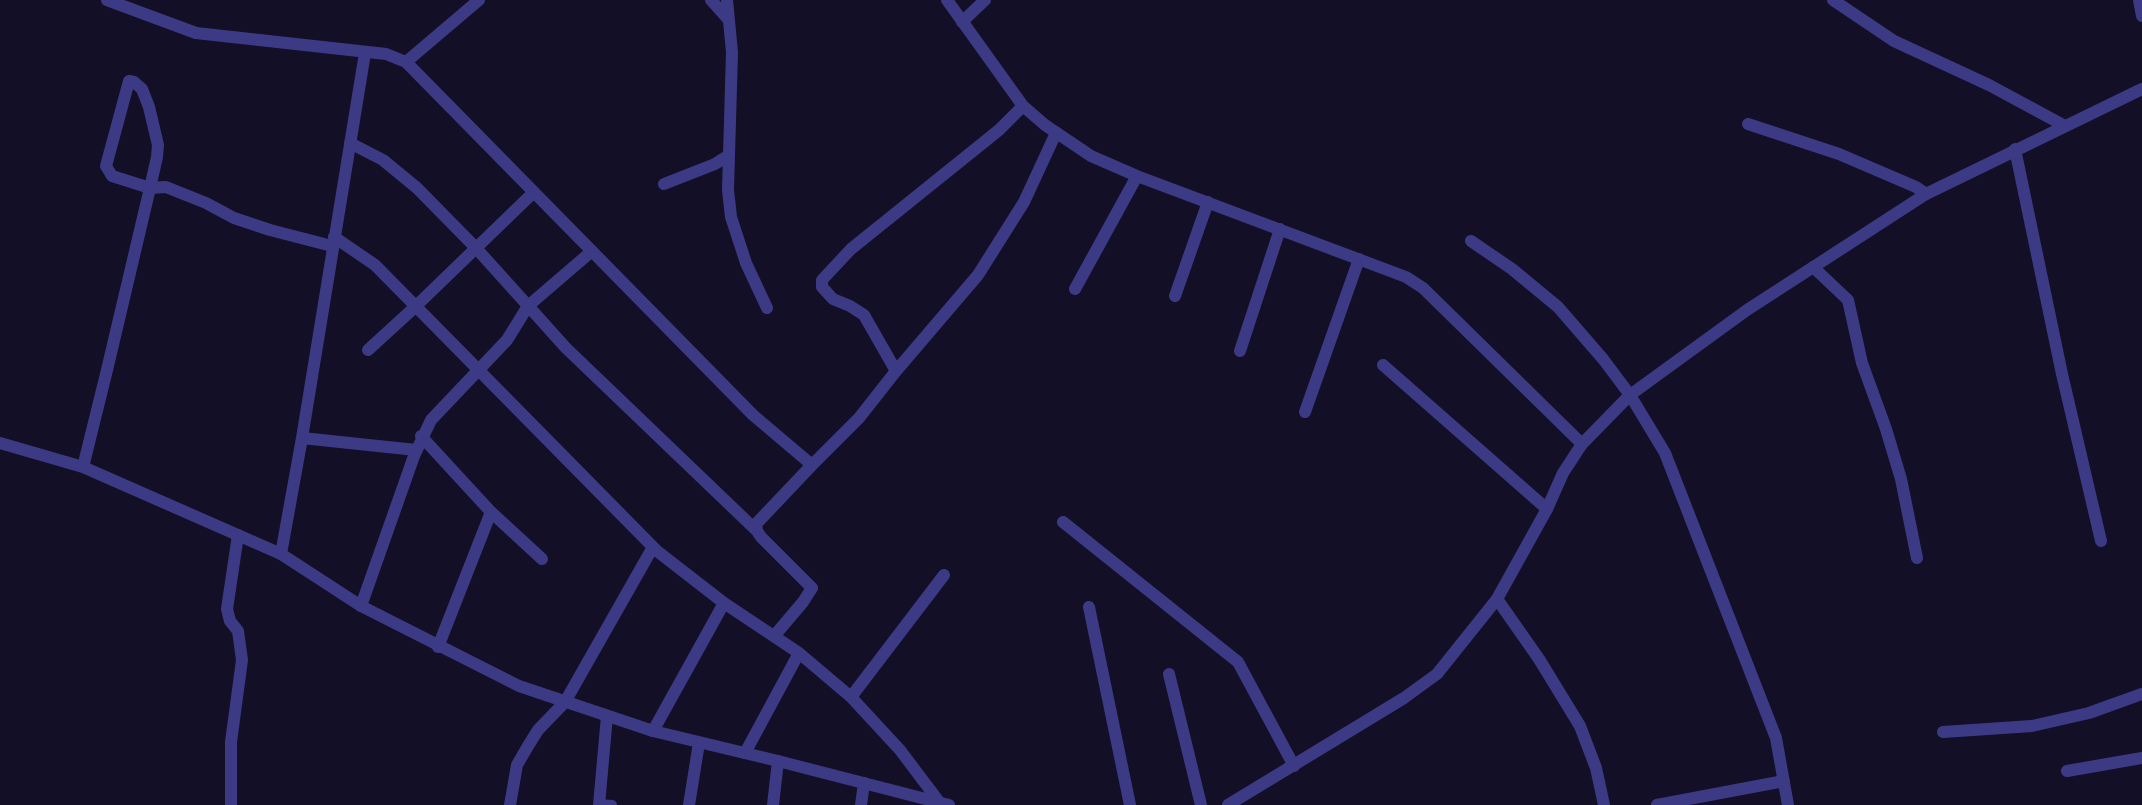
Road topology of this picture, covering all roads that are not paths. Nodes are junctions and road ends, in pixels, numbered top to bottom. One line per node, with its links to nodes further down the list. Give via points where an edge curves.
1 (107, 0): 12 (street, via 196,33)
2 (479, 0): 13 (street)
3 (711, 0): 10 (street)
4 (727, 0): 10 (street)
5 (947, 0): 11 (street)
6 (985, 0): 11 (street)
7 (1833, 0): 17 (street, via 1894,41 1989,84)
8 (2139, 0): 9 (street)
9 (2142, 16)
10 (728, 19): 21 (street, via 732,52)
11 (962, 22): 15 (street)
12 (365, 53): 13 (street, via 386,54); 19 (street)
13 (406, 62): 25 (street)
14 (2142, 89): 17 (street)
15 (1023, 106): 18 (street); 43 (street, via 999,130 851,249 822,280 822,287 833,299 864,315)
16 (1748, 124): 26 (street, via 1839,154)
17 (2065, 126): 20 (street)
18 (1056, 133): 22 (street, via 1091,156); 43 (street, via 1024,202 978,275)
19 (350, 143): 30 (street); 31 (street, via 402,174)
20 (2015, 149): 26 (street); 59 (street)
21 (729, 155): 23 (street, via 716,164); 39 (street, via 730,217)
22 (1137, 176): 27 (street); 35 (street)
23 (664, 184)
24 (150, 188): 24 (street, via 112,176 106,166 129,81 142,89 158,145); 30 (street, via 166,187 234,218 270,230); 53 (street)
25 (534, 192): 31 (street); 32 (street)
26 (1926, 194): 34 (street)
27 (1208, 202): 28 (street); 36 (street)
28 (1280, 229): 33 (street); 41 (street)
29 (1471, 240): 45 (street, via 1558,307)
30 (333, 242): 38 (street, via 375,265); 48 (street)
31 (476, 248): 37 (street); 38 (street)
32 (592, 251): 37 (street); 52 (street, via 753,415)
33 (1359, 259): 46 (street); 50 (street, via 1406,277 1424,288)
34 (1813, 267): 45 (street); 62 (street, via 1848,300 1862,363 1900,479)
35 (1076, 289)
36 (1175, 296)
37 (528, 306): 44 (street, via 506,340); 57 (street, via 566,348)
38 (415, 307): 40 (street); 44 (street)
39 (766, 308)
40 (368, 350)
41 (1240, 351)
42 (1383, 365): 54 (street)
43 (896, 370): 52 (street, via 859,418)
44 (477, 371): 47 (street, via 430,420); 60 (street)
45 (1630, 395): 50 (street); 85 (street, via 1665,454 1693,524 1776,738)
46 (1305, 412)
47 (421, 436): 51 (street); 55 (street)
48 (302, 438): 51 (street); 61 (street)
49 (0, 443): 53 (street)
50 (1582, 444): 54 (street, via 1563,473)
51 (416, 450): 67 (street)
52 (812, 465): 57 (street, via 756,524)
53 (83, 467): 58 (street)
54 (1546, 509): 65 (street)
55 (491, 512): 63 (street); 70 (street)
56 (1063, 522): 83 (street, via 1238,662)
57 (757, 531): 69 (street, via 812,588)
58 (238, 536): 61 (street); 89 (street, via 227,609 238,631 242,660 231,742)
59 (2101, 541)
60 (654, 547): 66 (street); 75 (street)
61 (281, 554): 67 (street)
62 (1917, 558)
63 (542, 560)
64 (944, 575): 74 (street)
65 (1497, 599): 83 (street, via 1437,674); 98 (street, via 1580,726 1596,768)
66 (724, 603): 69 (street); 77 (street)
67 (361, 606): 70 (street)
68 (1089, 608): 95 (street)
69 (775, 636): 71 (street)
70 (438, 647): 75 (street, via 518,686)
71 (799, 653): 74 (street); 80 (street)
72 (1169, 674): 96 (street)
73 (2142, 694): 78 (street, via 2089,713 2032,726)
74 (851, 696): 88 (street)
75 (565, 702): 76 (street); 90 (street, via 538,730 517,765)
76 (607, 716): 77 (street); 91 (street)
77 (653, 732): 79 (street)
78 (1943, 732)
79 (699, 743): 80 (street); 92 (street)
80 (745, 753): 82 (street)
81 (2142, 758): 84 (street)
82 (778, 761): 86 (street); 93 (street)
83 (1294, 766): 97 (street)
84 (2067, 771)
85 (1784, 781): 87 (street); 100 (street)
86 (864, 783): 88 (street); 94 (street)
87 (1694, 802): 99 (street)
88 (945, 804)
89 (231, 805)
90 (510, 805)
91 (604, 805)
92 (689, 805)
93 (773, 805)
94 (861, 805)
95 (1130, 805)
96 (1201, 805)
97 (1228, 805)
98 (1604, 805)
99 (1657, 805)
100 (1788, 805)

